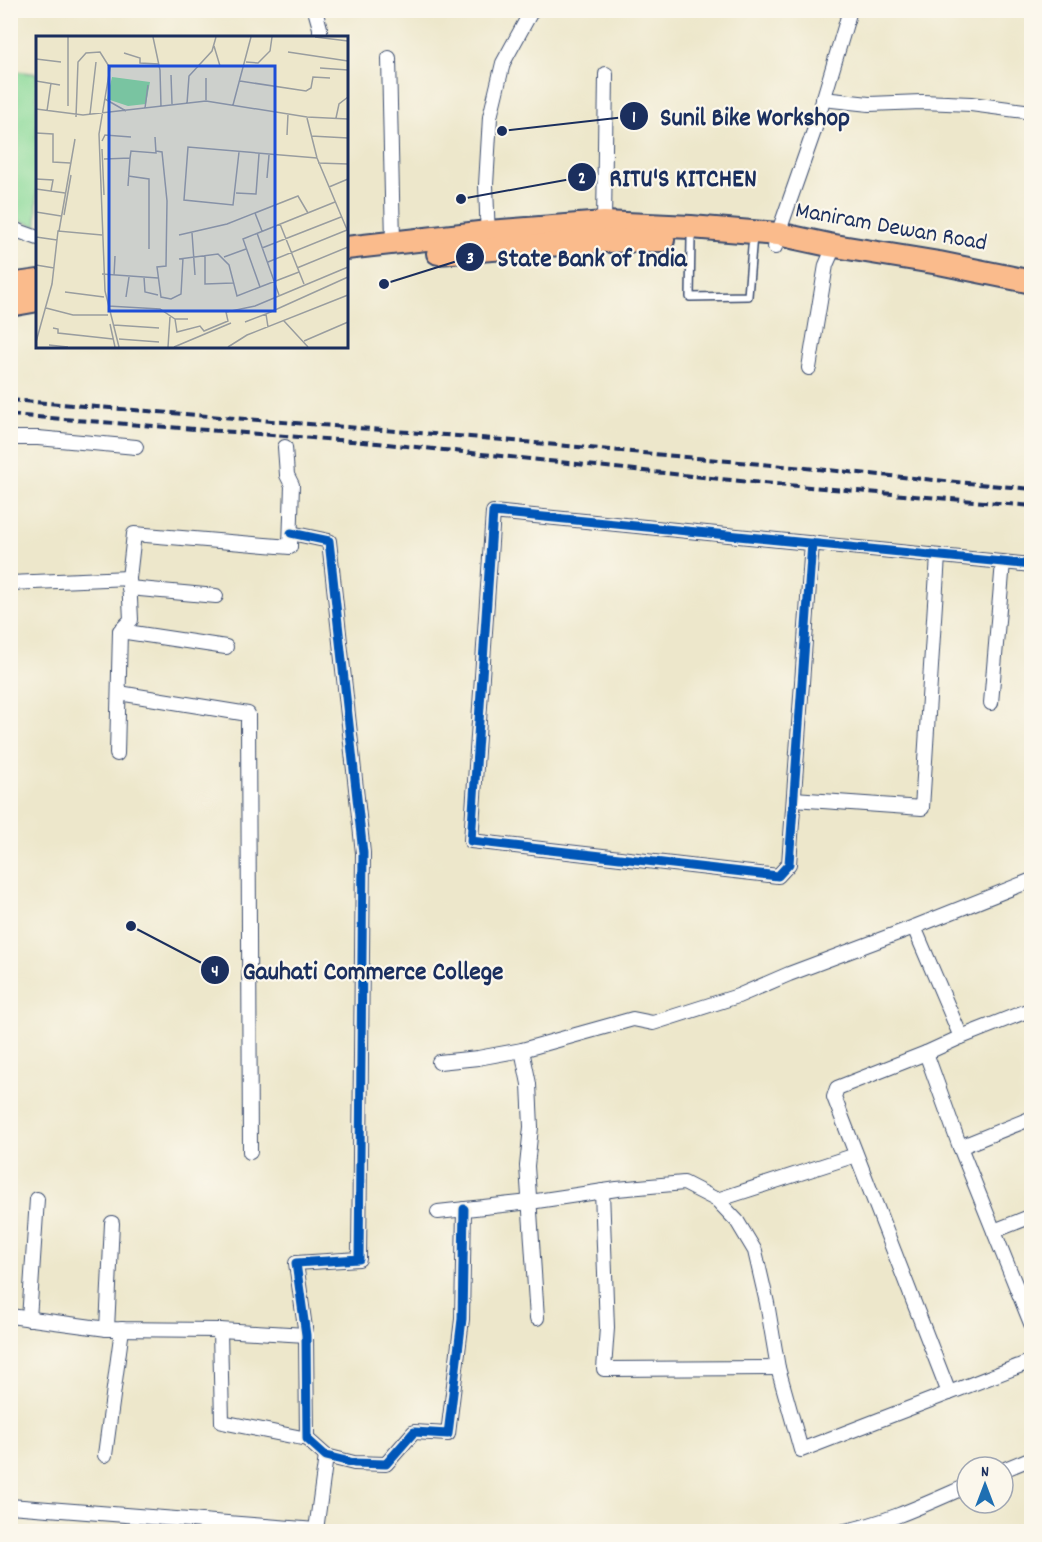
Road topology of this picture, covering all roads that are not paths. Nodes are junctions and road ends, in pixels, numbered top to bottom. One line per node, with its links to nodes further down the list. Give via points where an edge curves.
1 (315, 10): 4 (street)
2 (532, 10): 14 (street, via 503,63 490,117)
3 (850, 10): 7 (street)
4 (320, 36)
5 (389, 58): 16 (street)
6 (606, 74): 9 (street)
7 (823, 99): 8 (street, via 869,104 970,104); 15 (street)
8 (1032, 112)
9 (604, 223): 12 (main road, Maniram Dewan Road, via 691,227); 14 (main road, Maniram Dewan Road)
10 (10, 228): 11 (street)
11 (36, 237)
12 (753, 238): 13 (main road, Maniram Dewan Road); 13 (lane, via 748,296 690,297); 15 (main road, Maniram Dewan Road)
13 (691, 239): 14 (main road, Maniram Dewan Road)
14 (488, 240): 16 (main road, Maniram Dewan Road); 19 (main road, Maniram Dewan Road)
15 (777, 240): 18 (main road, Maniram Dewan Road); 21 (main road, Maniram Dewan Road, via 939,263)
16 (393, 242): 17 (main road, Maniram Dewan Road)
17 (348, 248)
18 (830, 256): 23 (main road, Maniram Dewan Road); 26 (street)
19 (348, 261)
20 (36, 281): 22 (main road)
21 (1032, 282)
22 (10, 285)
23 (1032, 294)
24 (36, 300): 25 (main road)
25 (10, 304)
26 (809, 368)
27 (10, 438): 28 (street)
28 (136, 447)
29 (285, 447): 30 (street, via 287,475 292,485)
30 (291, 533): 36 (street, via 291,547 134,534); 71 (street, via 329,541 363,853 359,1259 296,1263)
31 (812, 543): 32 (street); 43 (street); 43 (street, via 493,513 471,841 778,876 789,864)
32 (938, 556): 33 (street); 43 (street, via 922,808)
33 (1003, 562): 34 (street); 41 (street)
34 (1032, 565)
35 (10, 583): 36 (street)
36 (129, 583): 37 (street); 38 (street, via 130,620)
37 (216, 596)
38 (120, 631): 39 (street); 40 (street)
39 (226, 646)
40 (118, 693): 42 (street); 53 (street, via 248,714)
41 (991, 704)
42 (117, 754)
43 (794, 799)
44 (1032, 880): 45 (street)
45 (915, 927): 47 (street); 48 (street, via 738,996 664,1020 653,1023 633,1019)
46 (1032, 1009): 47 (street)
47 (961, 1036): 49 (street)
48 (522, 1050): 50 (street); 58 (street, via 529,1084)
49 (926, 1053): 52 (street); 54 (street, via 837,1088 834,1097)
50 (439, 1062)
51 (1032, 1118): 52 (street)
52 (960, 1147): 63 (street)
53 (250, 1152)
54 (856, 1155): 57 (street); 74 (street)
55 (602, 1191): 57 (street, via 684,1183); 58 (street); 73 (street, via 607,1328 604,1369)
56 (37, 1199): 65 (street)
57 (717, 1200): 73 (street, via 737,1221 755,1251)
58 (530, 1202): 59 (street); 66 (street)
59 (464, 1209): 60 (street); 77 (street, via 462,1319 448,1434 414,1432 386,1464 354,1463)
60 (438, 1212)
61 (1032, 1216): 63 (street)
62 (111, 1223): 68 (street)
63 (994, 1231): 67 (street)
64 (10, 1316): 65 (street)
65 (29, 1318): 68 (street)
66 (537, 1318)
67 (1032, 1326)
68 (107, 1329): 69 (street)
69 (122, 1329): 70 (street); 76 (street)
70 (220, 1330): 71 (street); 75 (street, via 222,1422)
71 (306, 1335): 75 (street)
72 (1032, 1361): 74 (street)
73 (778, 1368): 74 (street, via 801,1450)
74 (949, 1393)
75 (307, 1439): 77 (street)
76 (105, 1455)
77 (326, 1456): 82 (street)
78 (1032, 1458): 79 (street)
79 (1015, 1465)
80 (955, 1491): 83 (street, via 915,1509)
81 (10, 1506): 82 (street)
82 (317, 1531)
83 (840, 1532)

